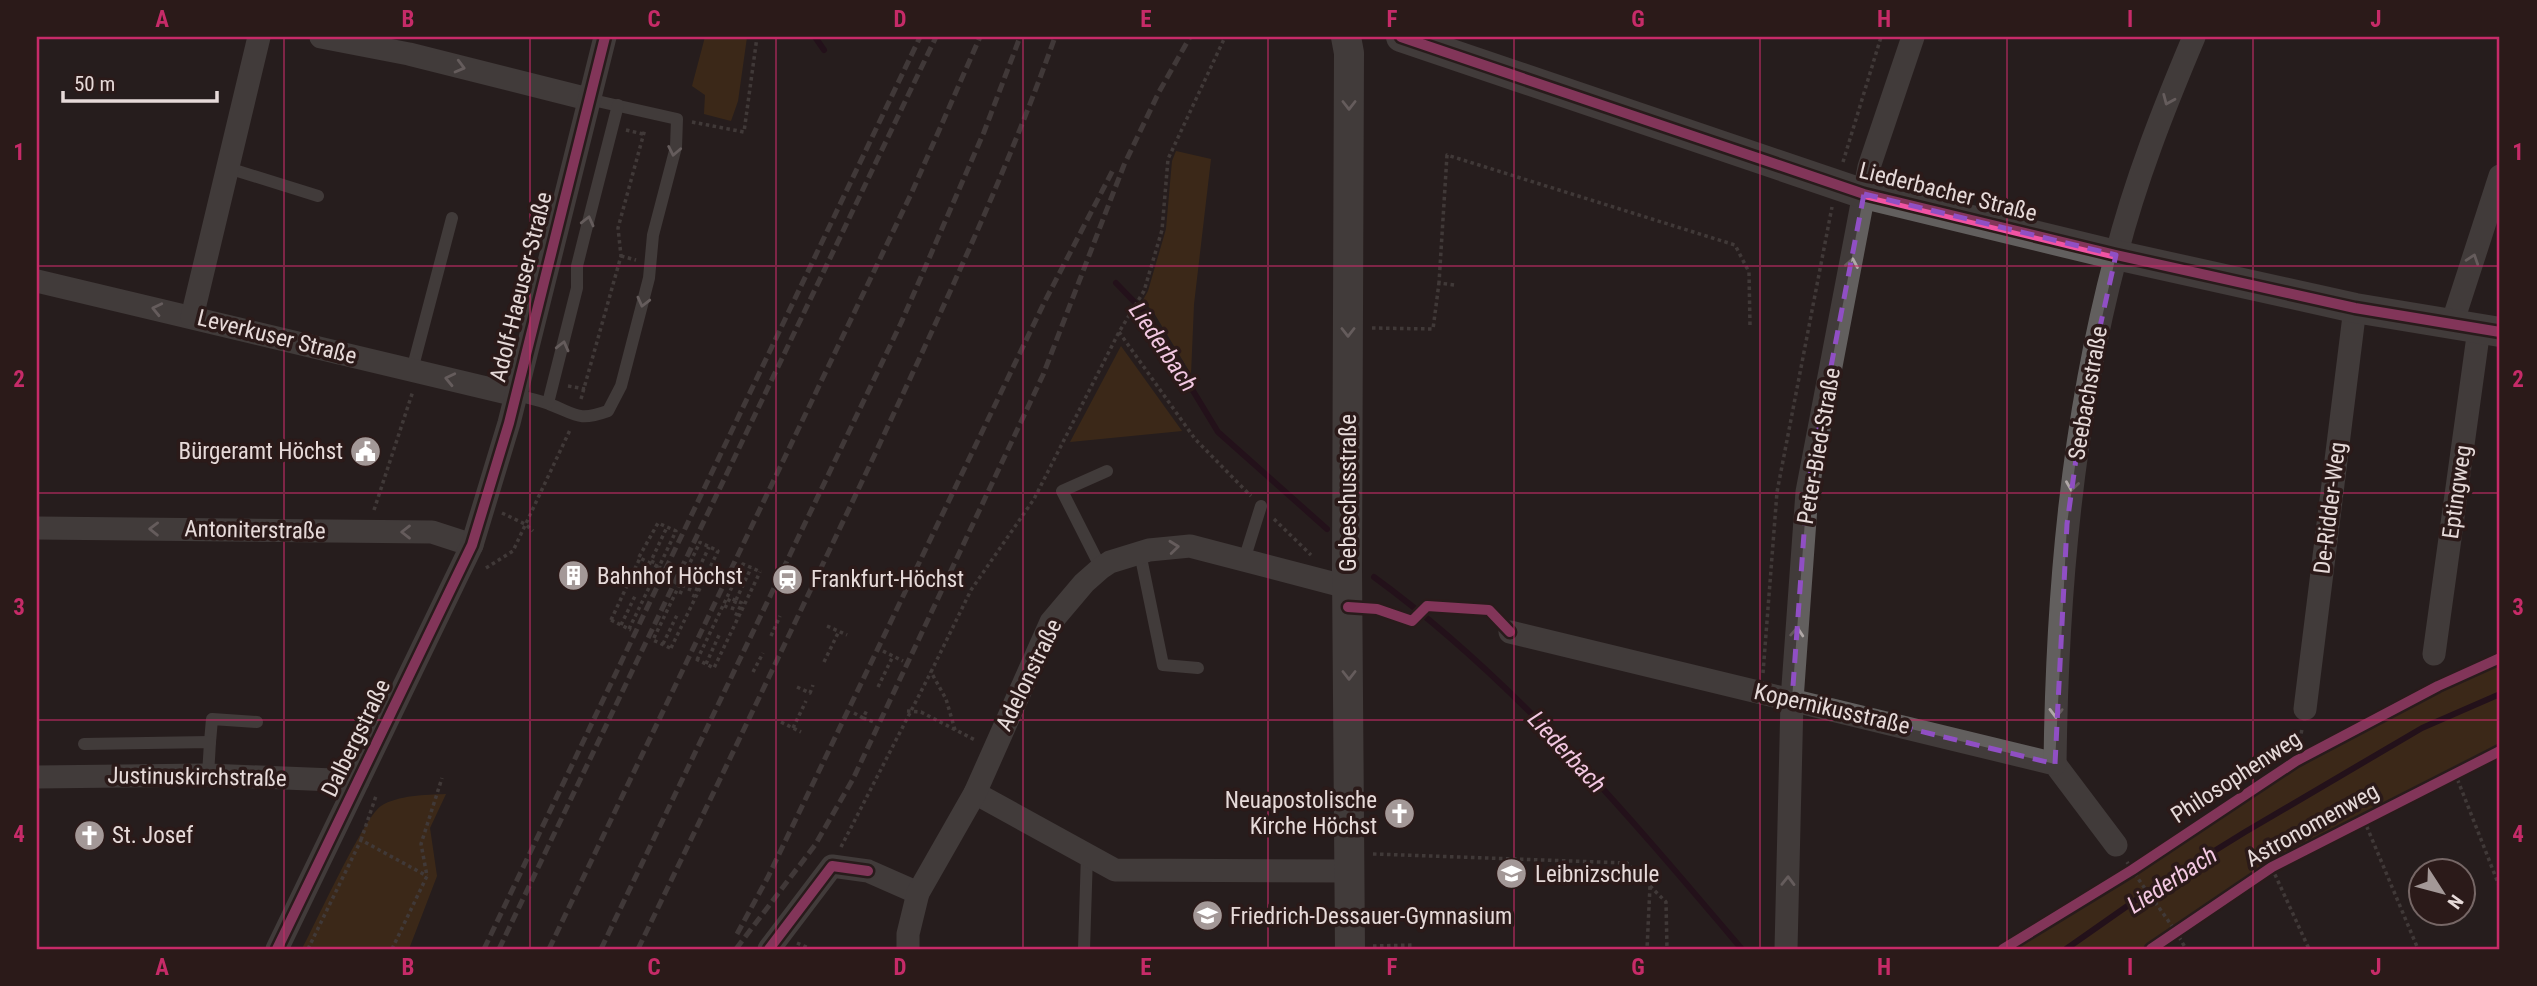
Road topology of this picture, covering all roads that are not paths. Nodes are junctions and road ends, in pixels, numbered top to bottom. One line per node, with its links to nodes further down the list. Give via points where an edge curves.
1 (259, 37): 11 (street)
2 (321, 37): 8 (street)
3 (605, 37): 9 (street, Adolf-Haeuser-Straße)
4 (1346, 37): 31 (street, Gebeschusstraße, one-way to 31)
5 (1401, 37): 13 (street, Liederbacher Straße)
6 (1913, 37): 13 (street, Peter-Bied-Straße, via 1869,167)
7 (2194, 37): 16 (street, Seebachstraße, one-way to 16, via 2158,122)
8 (412, 45): 9 (street, one-way to 9)
9 (588, 99): 10 (lane); 22 (street, Adolf-Haeuser-Straße)
10 (618, 105): 23 (lane, one-way to 10); 23 (lane, one-way to 23, via 677,119 676,147 653,235 649,278 621,386 608,411 574,416)
11 (228, 168): 14 (lane); 19 (street)
12 (2500, 176): 20 (street, Eptingweg, one-way to 12)
13 (1850, 190): 16 (street, Liederbacher Straße); 35 (street, Peter-Bied-Straße, one-way to 13, via 1807,492)
14 (318, 195)
15 (452, 218): 21 (lane)
16 (2116, 255): 18 (street, Liederbacher Straße); 40 (street, Seebachstraße, one-way to 40, via 2085,394 2067,524 2056,663)
17 (37, 281): 19 (street, Leverkuser Straße, one-way to 17)
18 (2355, 307): 20 (street, Liederbacher Straße); 36 (street, De-Ridder-Weg)
19 (192, 317): 21 (street, Leverkuser Straße)
20 (2477, 329): 33 (street, Eptingweg)
21 (415, 371): 22 (street, Leverkuser Straße, one-way to 21)
22 (516, 396): 23 (lane); 27 (street, Adolf-Haeuser-Straße)
23 (548, 404)
24 (1107, 471): 30 (lane, via 1062,491)
25 (1261, 506): 29 (lane)
26 (37, 528): 27 (street, Antoniterstraße, one-way to 26, via 432,532)
27 (472, 545): 43 (street, Dalbergstraße)
28 (1140, 553): 29 (street, Adelonstraße, one-way to 29, via 1190,546); 30 (street, Adelonstraße); 34 (lane, via 1163,665)
29 (1244, 560): 31 (street, Adelonstraße)
30 (1101, 568): 44 (street, Adelonstraße, via 1051,622)
31 (1347, 579): 47 (street, Gebeschusstraße, one-way to 47)
32 (1510, 632): 35 (street, Kopernikusstraße)
33 (2434, 654)
34 (1198, 668)
35 (1792, 700): 40 (street, Kopernikusstraße); 54 (street, Peter-Bied-Straße, one-way to 35)
36 (2305, 709)
37 (257, 722): 38 (lane, via 212,719)
38 (210, 743): 39 (lane); 41 (lane)
39 (84, 744)
40 (2055, 764): 45 (street)
41 (208, 775): 42 (street, Justinuskirchstraße); 43 (street, Justinuskirchstraße)
42 (37, 777)
43 (368, 785): 50 (street, Dalbergstraße)
44 (975, 793): 46 (street); 48 (street, Adelonstraße)
45 (2116, 845)
46 (1087, 854): 47 (street, via 1115,870); 53 (lane)
47 (1350, 863): 49 (street, Gebeschusstraße)
48 (918, 893): 51 (street, via 868,871 832,866); 52 (street, Adelonstraße)
49 (1350, 948)
50 (278, 949)
51 (769, 949)
52 (908, 949)
53 (1083, 949)
54 (1786, 949)

